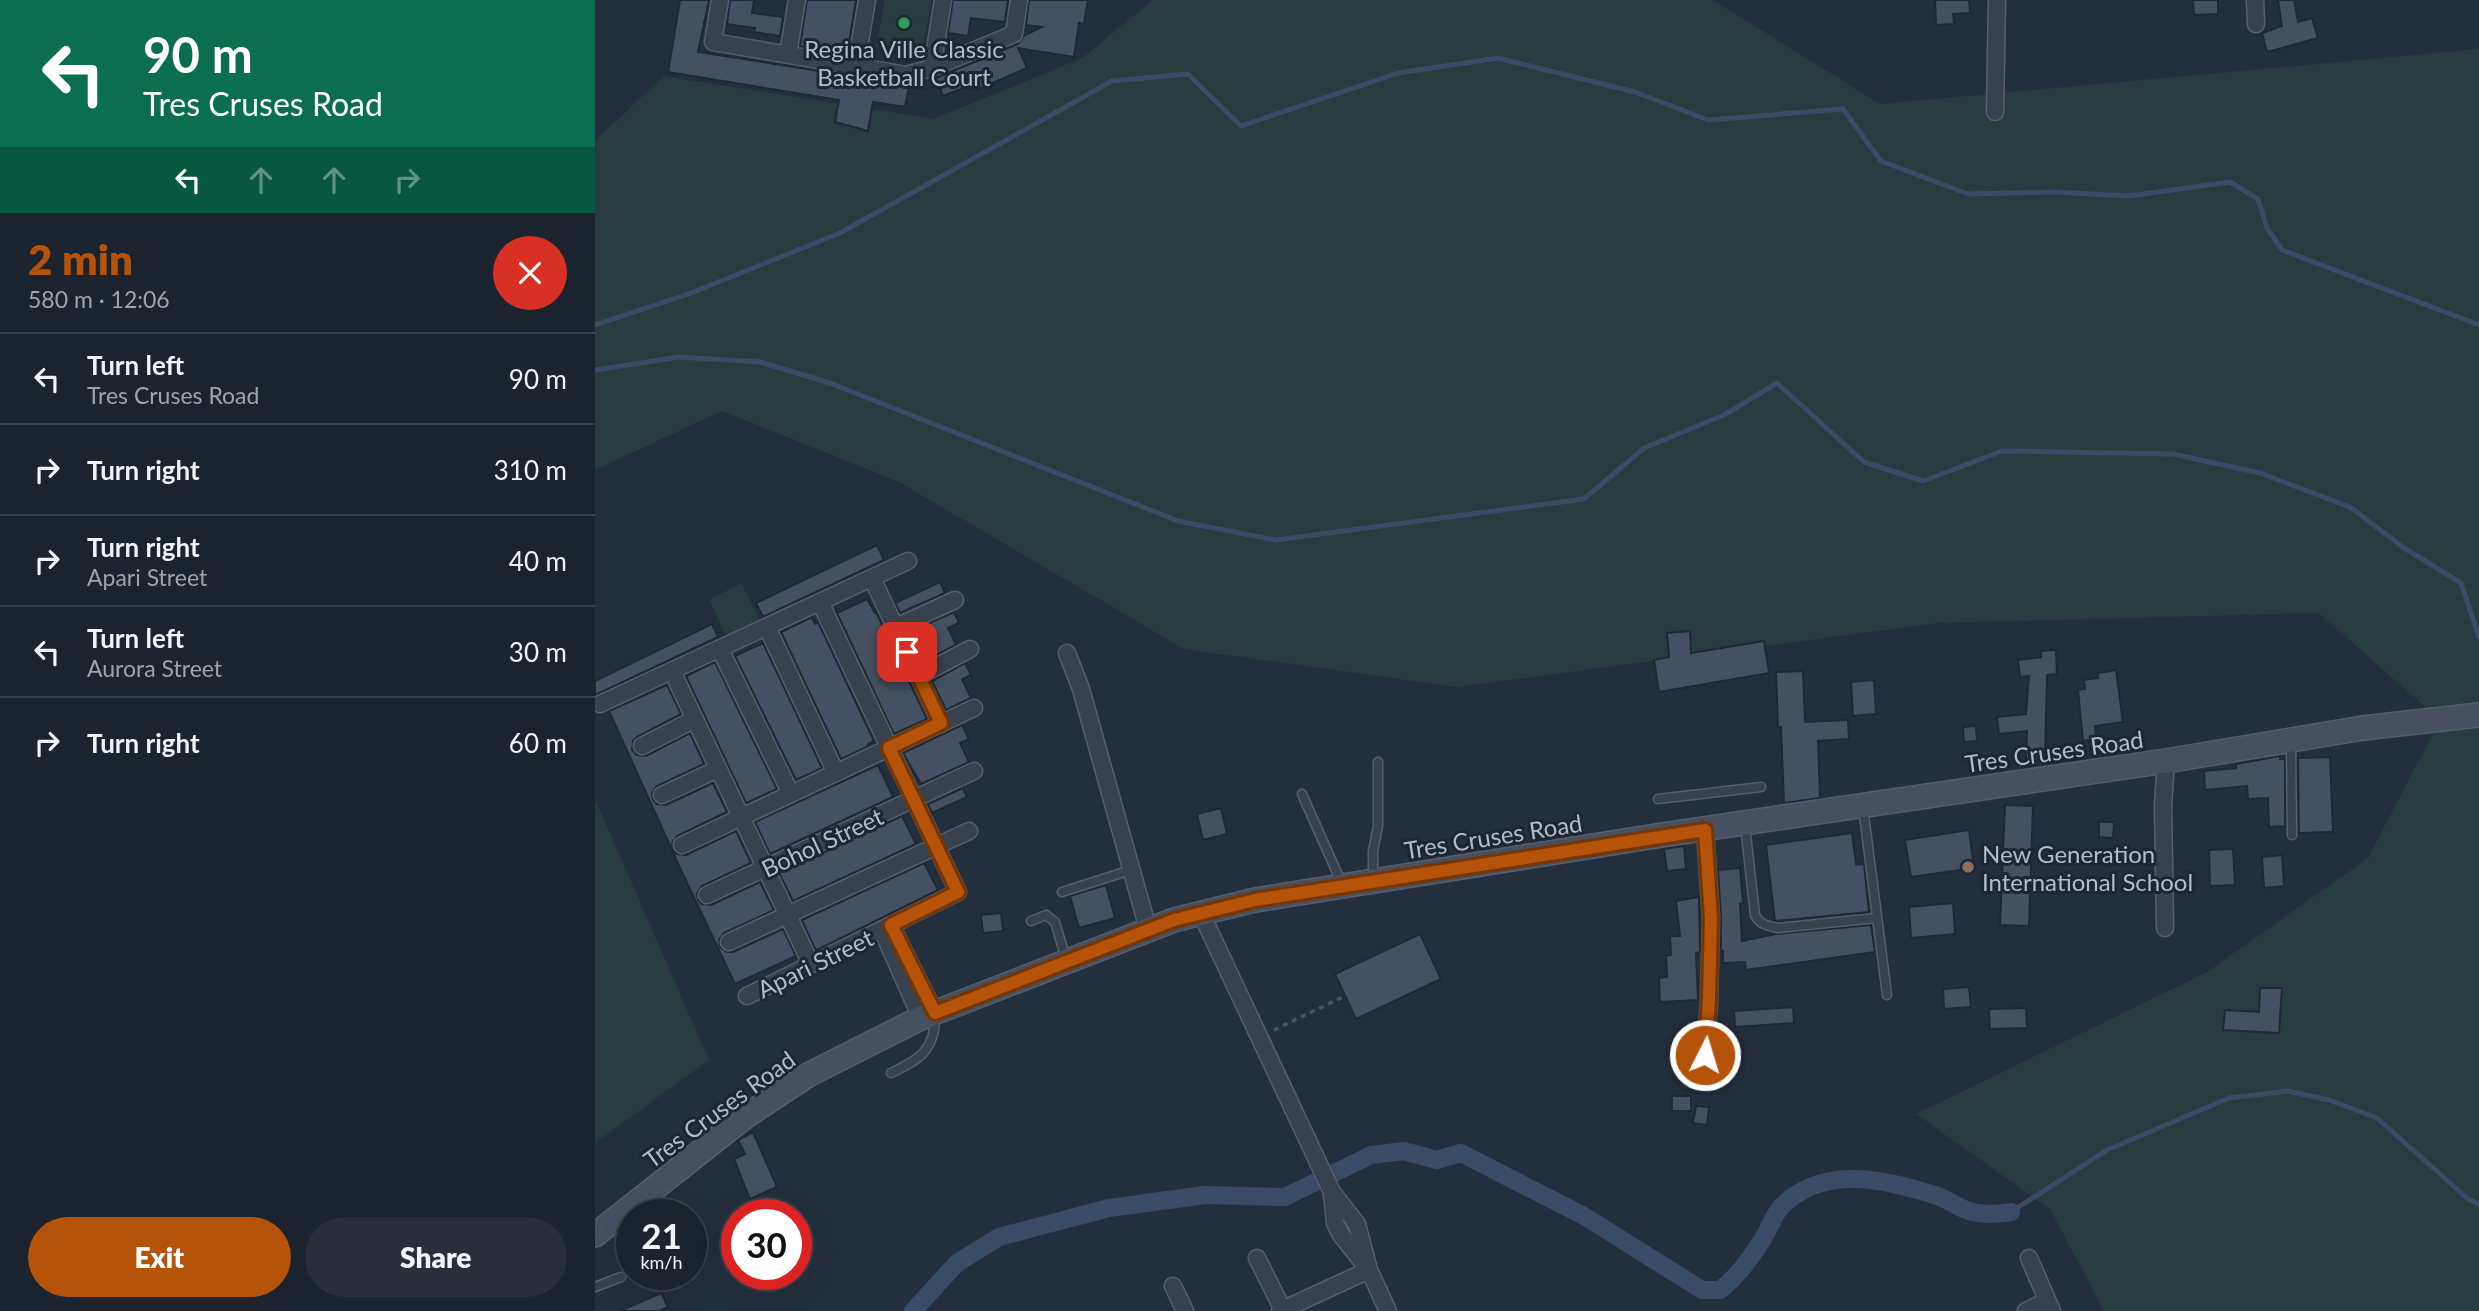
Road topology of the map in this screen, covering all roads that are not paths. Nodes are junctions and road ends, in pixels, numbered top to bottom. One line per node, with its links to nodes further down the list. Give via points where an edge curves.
1 (720, 0): 9 (street, via 713,42)
2 (797, 0): 9 (street)
3 (867, 0): 10 (street)
4 (943, 0): 11 (street)
5 (1019, 0): 11 (street, via 1014,34)
6 (1997, 0): 12 (street)
7 (2255, 0): 8 (street)
8 (2256, 24)
9 (788, 54): 10 (street)
10 (856, 66): 11 (street, via 906,75)
11 (932, 68)
12 (1995, 112)
13 (908, 561): 14 (street)
14 (872, 578): 16 (street); 18 (street)
15 (955, 600): 18 (street)
16 (820, 602): 17 (street); 31 (street)
17 (767, 627): 19 (street); 36 (street)
18 (896, 627): 23 (street)
19 (720, 649): 22 (street); 38 (street)
20 (970, 649): 23 (street)
21 (1067, 653): 52 (street)
22 (672, 671): 24 (street); 27 (street)
23 (919, 676): 28 (street)
24 (600, 704)
25 (974, 708): 28 (street)
26 (2479, 715): 29 (main road, Tres Cruses Road)
27 (695, 719): 30 (street); 34 (street)
28 (941, 723): 31 (street)
29 (2291, 740): 32 (main road, Tres Cruses Road); 48 (lane)
30 (642, 746)
31 (889, 748): 36 (street); 41 (street)
32 (2165, 761): 43 (main road, Tres Cruses Road); 62 (street)
33 (1378, 762): 53 (lane)
34 (718, 769): 40 (street); 44 (street)
35 (974, 771): 41 (street, Bohol Street)
36 (835, 773): 38 (street)
37 (1761, 787): 42 (lane)
38 (791, 794): 44 (street)
39 (1302, 794): 54 (lane)
40 (662, 795)
41 (914, 799): 50 (street); 51 (street, Bohol Street)
42 (1658, 799)
43 (1863, 807): 45 (main road, Tres Cruses Road); 59 (lane)
44 (741, 817): 49 (street); 51 (street)
45 (1745, 822): 46 (main road, Tres Cruses Road); 59 (lane, via 1758,921 1778,928)
46 (1705, 830): 53 (main road, Tres Cruses Road); 71 (street, via 1711,918)
47 (969, 831): 50 (street)
48 (2293, 835)
49 (682, 845)
50 (937, 846): 58 (street); 61 (street, Apari Street, via 958,892)
51 (765, 868): 56 (street, Bohol Street); 58 (street)
52 (1131, 870): 55 (lane); 63 (street)
53 (1374, 881): 54 (main road, Tres Cruses Road)
54 (1343, 887): 57 (main road, Tres Cruses Road)
55 (1062, 892)
56 (708, 895)
57 (1201, 913): 63 (main road, Tres Cruses Road); 75 (street, via 1332,1192 1357,1224)
58 (787, 915): 64 (street); 66 (street)
59 (1876, 918): 67 (lane)
60 (1031, 921): 65 (lane, via 1046,915 1055,922)
61 (887, 928): 66 (street, Apari Street); 69 (street)
62 (2165, 928)
63 (1148, 929): 65 (main road, Tres Cruses Road)
64 (729, 942)
65 (1067, 962): 69 (main road, Tres Cruses Road)
66 (811, 964): 68 (street, Apari Street)
67 (1887, 995)
68 (747, 996)
69 (928, 1016): 70 (lane, via 935,1030 930,1044 914,1063); 72 (main road, Tres Cruses Road, via 810,1074 746,1116)
70 (891, 1073)
71 (1703, 1082)
72 (595, 1235)
73 (1257, 1258): 80 (street)
74 (2029, 1258): 79 (street)
75 (1369, 1270): 80 (street); 82 (street)
76 (616, 1279): 78 (lane)
77 (1173, 1286): 81 (street)
78 (595, 1287)
79 (2050, 1306): 83 (street)
80 (1281, 1310)
81 (1185, 1311)
82 (1388, 1311)
83 (2026, 1311)

